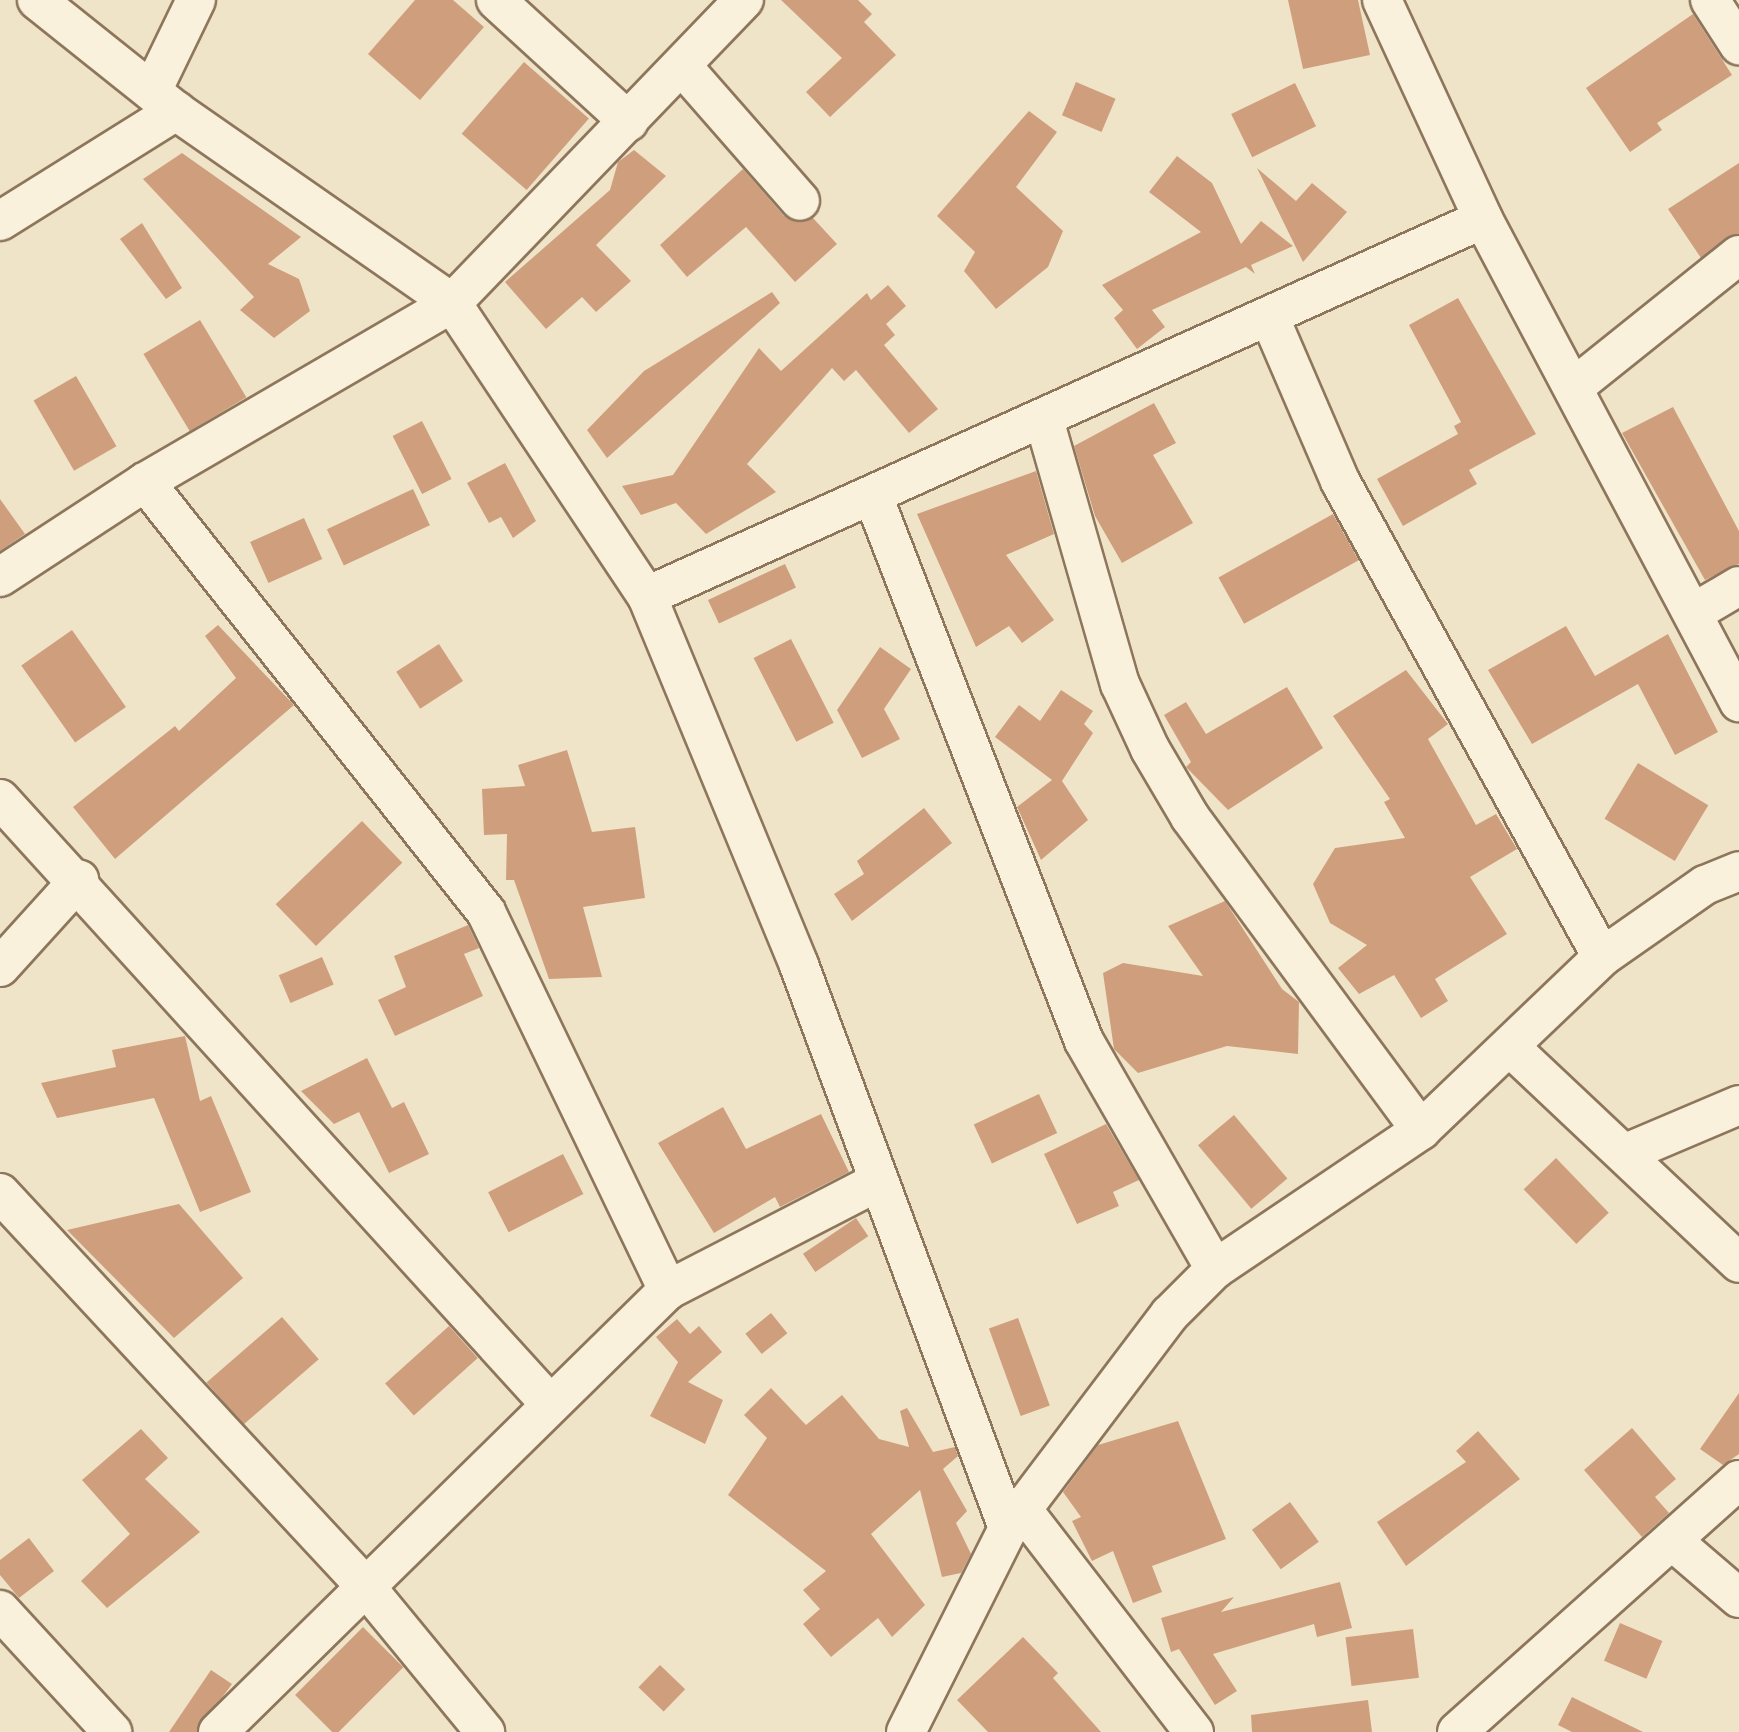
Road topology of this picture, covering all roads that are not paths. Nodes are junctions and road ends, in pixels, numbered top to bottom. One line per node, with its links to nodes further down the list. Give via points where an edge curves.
1 (37, 0): 9 (street)
2 (196, 0): 9 (street)
3 (496, 0): 10 (street)
4 (744, 0): 8 (street)
5 (1382, 0): 12 (street)
6 (1710, 0): 7 (street)
7 (1739, 45)
8 (682, 66): 10 (street); 11 (street)
9 (164, 101): 13 (street); 15 (street)
10 (629, 122): 15 (street)
11 (800, 201)
12 (1483, 219): 16 (street); 17 (street)
13 (0, 221)
14 (1739, 255): 17 (street)
15 (452, 303): 19 (street); 23 (street)
16 (1269, 316): 18 (street); 29 (street, via 1340,481)
17 (1574, 387): 24 (street)
18 (1045, 423): 20 (street); 33 (street, via 1120,684 1150,749 1190,817)
19 (145, 482): 21 (street); 39 (street, via 486,912)
20 (873, 496): 23 (street); 38 (street, via 1084,1041)
21 (0, 577)
22 (1739, 586): 24 (street)
23 (647, 596): 35 (street)
24 (1693, 613): 25 (street)
25 (1739, 702)
26 (0, 799): 28 (street)
27 (1739, 871): 29 (street, via 1705,885)
28 (79, 880): 30 (street); 40 (street)
29 (1602, 957): 31 (street)
30 (0, 967)
31 (1511, 1048): 33 (street); 34 (street)
32 (1739, 1105): 34 (street)
33 (1421, 1130): 38 (street)
34 (1626, 1153): 37 (street)
35 (879, 1181): 39 (street); 42 (street)
36 (0, 1193): 44 (street)
37 (1739, 1263)
38 (1215, 1269): 42 (street, via 1170,1314)
39 (668, 1290): 40 (street)
40 (550, 1404): 44 (street)
41 (1739, 1480): 43 (street)
42 (1015, 1518): 50 (street); 51 (street)
43 (1676, 1544): 45 (street); 52 (street)
44 (366, 1587): 48 (street); 49 (street)
45 (1739, 1598)
46 (0, 1610): 47 (street)
47 (112, 1732)
48 (218, 1732)
49 (485, 1732)
50 (906, 1732)
51 (1194, 1732)
52 (1457, 1732)

